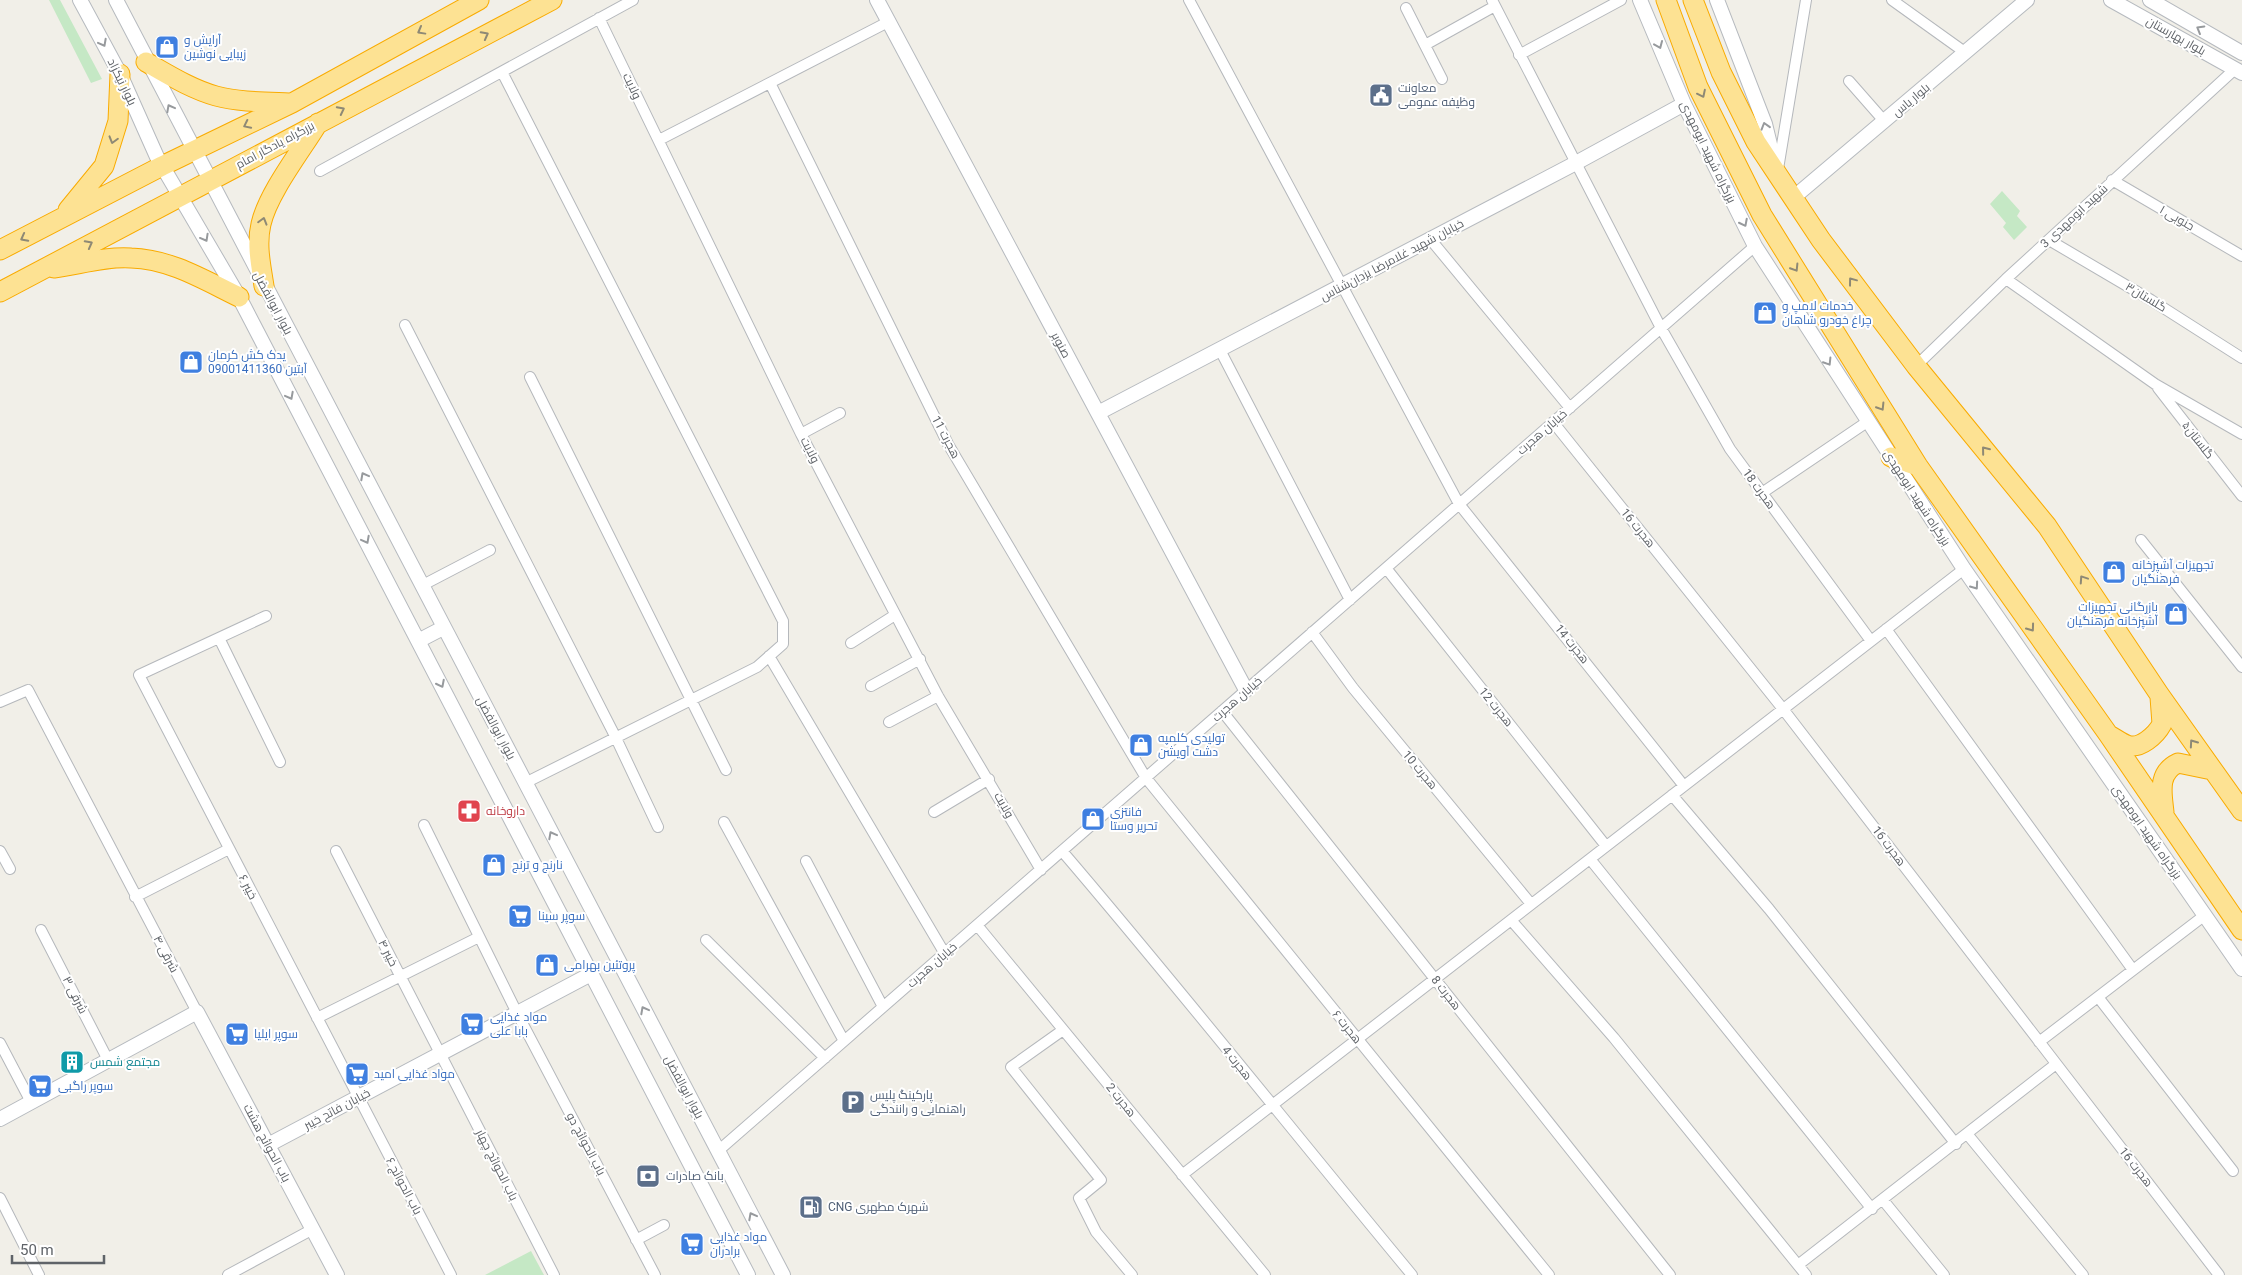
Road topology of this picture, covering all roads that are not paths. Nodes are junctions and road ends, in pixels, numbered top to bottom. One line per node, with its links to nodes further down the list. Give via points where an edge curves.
1 (80, 0): 29 (main road, بلوار نیکزاد, one-way to 29)
2 (116, 0): 26 (main road)
3 (479, 0): 33 (highway, one-way to 33)
4 (552, 0): 35 (highway, بزرگراه یادگار امام, one-way to 4)
5 (633, 0): 20 (street)
6 (876, 0): 21 (main road, صنوبر)
7 (1189, 0): 56 (street, هجرت 14)
8 (1621, 0): 25 (street)
9 (1640, 0): 34 (main road, بزرگراه شهید ابومهدی, one-way to 34)
10 (1666, 0): 74 (highway, بزرگراه شهید ابومهدی, one-way to 74, via 1698,86 1762,215)
11 (1693, 0): 42 (highway, via 1725,81 1756,142)
12 (1717, 0): 42 (main road, one-way to 12, via 1765,124)
13 (1806, 0): 42 (street)
14 (1892, 0): 23 (street)
15 (2027, 0): 23 (main road, بلوار یاس)
16 (2111, 0): 27 (main road, بلوار بهارستان)
17 (2150, 0): 24 (main road, بلوار بهارستان, one-way to 17)
18 (1493, 3): 22 (street); 25 (street, هجرت 18)
19 (1406, 8): 22 (street)
20 (599, 18): 28 (street); 37 (street, ولایت)
21 (888, 22): 32 (street); 68 (main road, صنوبر)
22 (1425, 45): 30 (street)
23 (1966, 53): 36 (main road, بلوار یاس)
24 (2242, 53)
25 (1519, 55): 39 (street, هجرت 18)
26 (146, 62): 33 (highway, via 189,86 216,96); 38 (main road, one-way to 26)
27 (2239, 71): 43 (street, شهید ابومهدی 3)
28 (502, 72): 41 (street); 93 (street, via 783,620 783,644)
29 (120, 74): 40 (main road, بلوار نیکزاد); 47 (highway, one-way to 47, via 118,121 104,166)
30 (1442, 79)
31 (1849, 81): 36 (street)
32 (770, 83): 37 (street); 110 (street, هجرت 11, via 948,444)
33 (292, 103): 38 (highway, one-way to 38)
34 (1684, 104): 39 (main road, خیابان شهید غلامرضا یزدان‌شناس); 50 (main road, بزرگراه شهید ابومهدی, one-way to 50)
35 (318, 122): 44 (highway, بزرگراه یادگار امام); 55 (highway, one-way to 35, via 259,248 261,224 269,203)
36 (1885, 122): 46 (main road, بلوار یاس)
37 (659, 140): 71 (street, ولایت)
38 (193, 151): 40 (highway); 44 (main road, بلوار ابوالفضل)
39 (1574, 164): 48 (main road, خیابان شهید غلامرضا یزدان‌شناس); 60 (street, هجرت 18)
40 (162, 166): 45 (main road, بلوار نیکزاد); 47 (highway)
41 (320, 171)
42 (1777, 173): 46 (highway)
43 (2112, 180): 49 (street, شهید ابومهدی 3); 52 (street, جنوبی ۱)
44 (209, 181): 45 (highway, بزرگراه یادگار امام); 55 (main road, بلوار ابوالفضل)
45 (181, 195): 53 (highway, بزرگراه یادگار امام, one-way to 45); 58 (main road, one-way to 58)
46 (1793, 198): 63 (highway, one-way to 46)
47 (63, 216): 51 (highway, one-way to 51)
48 (1431, 240): 56 (main road, خیابان شهید غلامرضا یزدان‌شناس); 66 (street)
49 (2048, 240): 54 (street, شهید ابومهدی 3); 62 (street, گلستان۳)
50 (1755, 246): 60 (street, خیابان هجرت); 70 (main road, بزرگراه شهید ابومهدی, one-way to 70)
51 (0, 250)
52 (2242, 256)
53 (41, 270): 57 (highway, بزرگراه یادگار امام); 58 (highway, via 129,257 191,273)
54 (2006, 279): 63 (street, شهید ابومهدی 3); 65 (street)
55 (264, 286): 82 (main road, بلوار ابوالفضل, one-way to 55)
56 (1341, 287): 61 (main road, خیابان شهید غلامرضا یزدان‌شناس); 77 (street, هجرت 14)
57 (0, 292)
58 (239, 297): 90 (main road, one-way to 90)
59 (405, 325): 106 (street)
60 (1661, 328): 66 (street, خیابان هجرت); 75 (street, هجرت 18, via 1730,450)
61 (1220, 350): 68 (main road, خیابان شهید غلامرضا یزدان‌شناس); 83 (street)
62 (2242, 358)
63 (1916, 366): 98 (highway, one-way to 63, via 2047,526)
64 (530, 377): 100 (street)
65 (2154, 384): 72 (street); 76 (street, گلستان۵)
66 (1570, 408): 69 (street, خیابان هجرت)
67 (840, 413): 71 (street)
68 (1098, 413): 97 (main road, صنوبر)
69 (1553, 422): 77 (street, خیابان هجرت); 102 (street, هجرت 16)
70 (1867, 422): 73 (main road, بزرگراه شهید ابومهدی); 75 (street)
71 (801, 434): 84 (street, ولایت)
72 (2242, 434)
73 (1891, 457): 74 (highway); 81 (main road, بزرگراه شهید ابومهدی)
74 (1918, 466): 105 (highway, بزرگراه شهید ابومهدی, one-way to 105)
75 (1762, 493): 91 (street, هجرت 18)
76 (2242, 496)
77 (1459, 504): 80 (street, خیابان هجرت); 113 (street, هجرت 14)
78 (2141, 540): 95 (street)
79 (490, 550): 82 (street)
80 (1386, 568): 83 (street, خیابان هجرت); 121 (street, هجرت 12)
81 (1964, 569): 87 (street); 132 (main road, بزرگراه شهید ابومهدی, one-way to 132)
82 (421, 586): 86 (main road, بلوار ابوالفضل)
83 (1350, 600): 88 (street, خیابان هجرت)
84 (895, 614): 92 (street); 94 (street, ولایت)
85 (266, 616): 89 (street)
86 (443, 628): 90 (main road); 112 (main road, بلوار ابوالفضل)
87 (1886, 629): 91 (street); 141 (street)
88 (1312, 632): 97 (street, خیابان هجرت); 131 (street, هجرت 10, via 1352,688)
89 (219, 638): 107 (street); 122 (street, خیبر ۶, via 139,676)
90 (418, 641): 142 (main road, one-way to 142)
91 (1871, 641): 102 (street)
92 (851, 643)
93 (770, 656): 100 (street, via 757,667); 139 (street)
94 (920, 659): 96 (street); 99 (street, ولایت)
95 (2242, 667)
96 (871, 686)
97 (1246, 690): 103 (street, خیابان هجرت)
98 (2159, 694): 105 (highway, via 2162,724 2151,738 2142,744 2128,746); 109 (highway, one-way to 98)
99 (938, 696): 104 (street); 111 (street, ولایت)
100 (691, 700): 106 (street); 108 (street)
101 (0, 702): 130 (street, ۴ شرقی, via 28,690)
102 (1783, 709): 113 (street); 153 (street, هجرت 16)
103 (1222, 711): 110 (street, خیابان هجرت); 144 (street, هجرت 8)
104 (889, 722)
105 (2108, 734): 117 (highway, بزرگراه شهید ابومهدی)
106 (615, 736): 112 (street); 120 (street)
107 (280, 762)
108 (726, 770)
109 (2212, 770): 115 (highway); 117 (highway, via 2178,763 2168,768 2161,786)
110 (1146, 778): 125 (street, خیابان هجرت); 151 (street, هجرت ۶)
111 (989, 779): 116 (street); 129 (street, ولایت)
112 (525, 783): 166 (main road, بلوار ابوالفضل, one-way to 112)
113 (1684, 786): 114 (street)
114 (1672, 795): 121 (street); 164 (street, via 1769,909)
115 (2242, 811)
116 (934, 812)
117 (2165, 816): 136 (highway, بزرگراه شهید ابومهدی)
118 (724, 822): 152 (street)
119 (424, 825): 137 (street, باب الحوائج دو)
120 (658, 827)
121 (1606, 846): 126 (street)
122 (229, 849): 130 (street); 149 (street, خیبر ۶)
123 (0, 850): 128 (street)
124 (336, 851): 143 (street, خیبر ۴)
125 (1062, 851): 129 (street, خیابان هجرت); 161 (street, هجرت 4, via 1150,954)
126 (1590, 859): 131 (street); 171 (street)
127 (806, 861): 146 (street)
128 (10, 869)
129 (1041, 870): 134 (street, خیابان هجرت)
130 (135, 897): 147 (street, ۴ شرقی)
131 (1531, 904): 133 (street)
132 (2205, 914): 140 (main road, بزرگراه شهید ابومهدی); 141 (street)
133 (1511, 920): 144 (street); 175 (street, via 1614,1038)
134 (977, 926): 139 (street, خیابان هجرت); 150 (street, هجرت 2)
135 (41, 930): 157 (street, ۳ شرقی)
136 (2242, 930)
137 (479, 936): 143 (street); 148 (street, باب الحوائج دو)
138 (706, 940): 156 (street)
139 (945, 954): 146 (street, خیابان هجرت)
140 (2242, 968)
141 (2133, 970): 145 (street)
142 (591, 974): 148 (main road, خیابان فاتح خیبر); 182 (main road)
143 (400, 976): 149 (street); 155 (street, خیبر ۴)
144 (1435, 979): 151 (street); 188 (street, هجرت 8)
145 (2098, 997): 153 (street); 167 (street)
146 (883, 1007): 152 (street, خیابان هجرت)
147 (197, 1012): 157 (main road); 165 (main road, باب الحوائج هشت)
148 (517, 1014): 155 (main road, خیابان فاتح خیبر); 174 (street, باب الحوائج دو)
149 (316, 1018): 159 (street, خیبر ۶)
150 (1062, 1030): 168 (street, هجرت 2); 184 (street, via 1011,1067 1101,1180 1079,1198 1096,1232)
151 (1357, 1040): 161 (street); 187 (street, هجرت ۶)
152 (844, 1041): 156 (street, خیابان هجرت)
153 (2039, 1042): 158 (street, هجرت 16)
154 (0, 1043): 160 (street)
155 (440, 1054): 159 (main road, خیابان فاتح خیبر); 180 (street, باب الحوائج چهار)
156 (825, 1058): 166 (street, خیابان هجرت)
157 (108, 1060): 160 (main road)
158 (2056, 1064): 163 (street); 192 (street, هجرت 16)
159 (358, 1098): 165 (main road, خیابان فاتح خیبر); 179 (street, باب الحوائج ۶)
160 (31, 1102): 162 (main road)
161 (1271, 1106): 168 (street); 186 (street, هجرت 4)
162 (0, 1119)
163 (1968, 1135): 164 (street); 191 (street)
164 (1956, 1144): 170 (street)
165 (268, 1145): 173 (main road, باب الحوائج هشت)
166 (718, 1151): 183 (main road, بلوار ابوالفضل, one-way to 166)
167 (2233, 1171)
168 (1182, 1175): 185 (street, هجرت 2)
169 (0, 1198): 176 (street)
170 (1883, 1200): 171 (street); 190 (street)
171 (1872, 1208): 175 (street)
172 (664, 1225): 174 (street)
173 (313, 1229): 177 (street); 178 (main road, باب الحوائج هشت)
174 (636, 1240): 181 (street, باب الحوائج دو)
175 (1798, 1265): 189 (street)
176 (39, 1275)
177 (230, 1275)
178 (337, 1275)
179 (451, 1275)
180 (554, 1275)
181 (655, 1275)
182 (748, 1275)
183 (783, 1275)
184 (1132, 1275)
185 (1265, 1275)
186 (1412, 1275)
187 (1549, 1275)
188 (1670, 1275)
189 (1806, 1275)
190 (1944, 1275)
191 (2083, 1275)
192 (2219, 1275)

